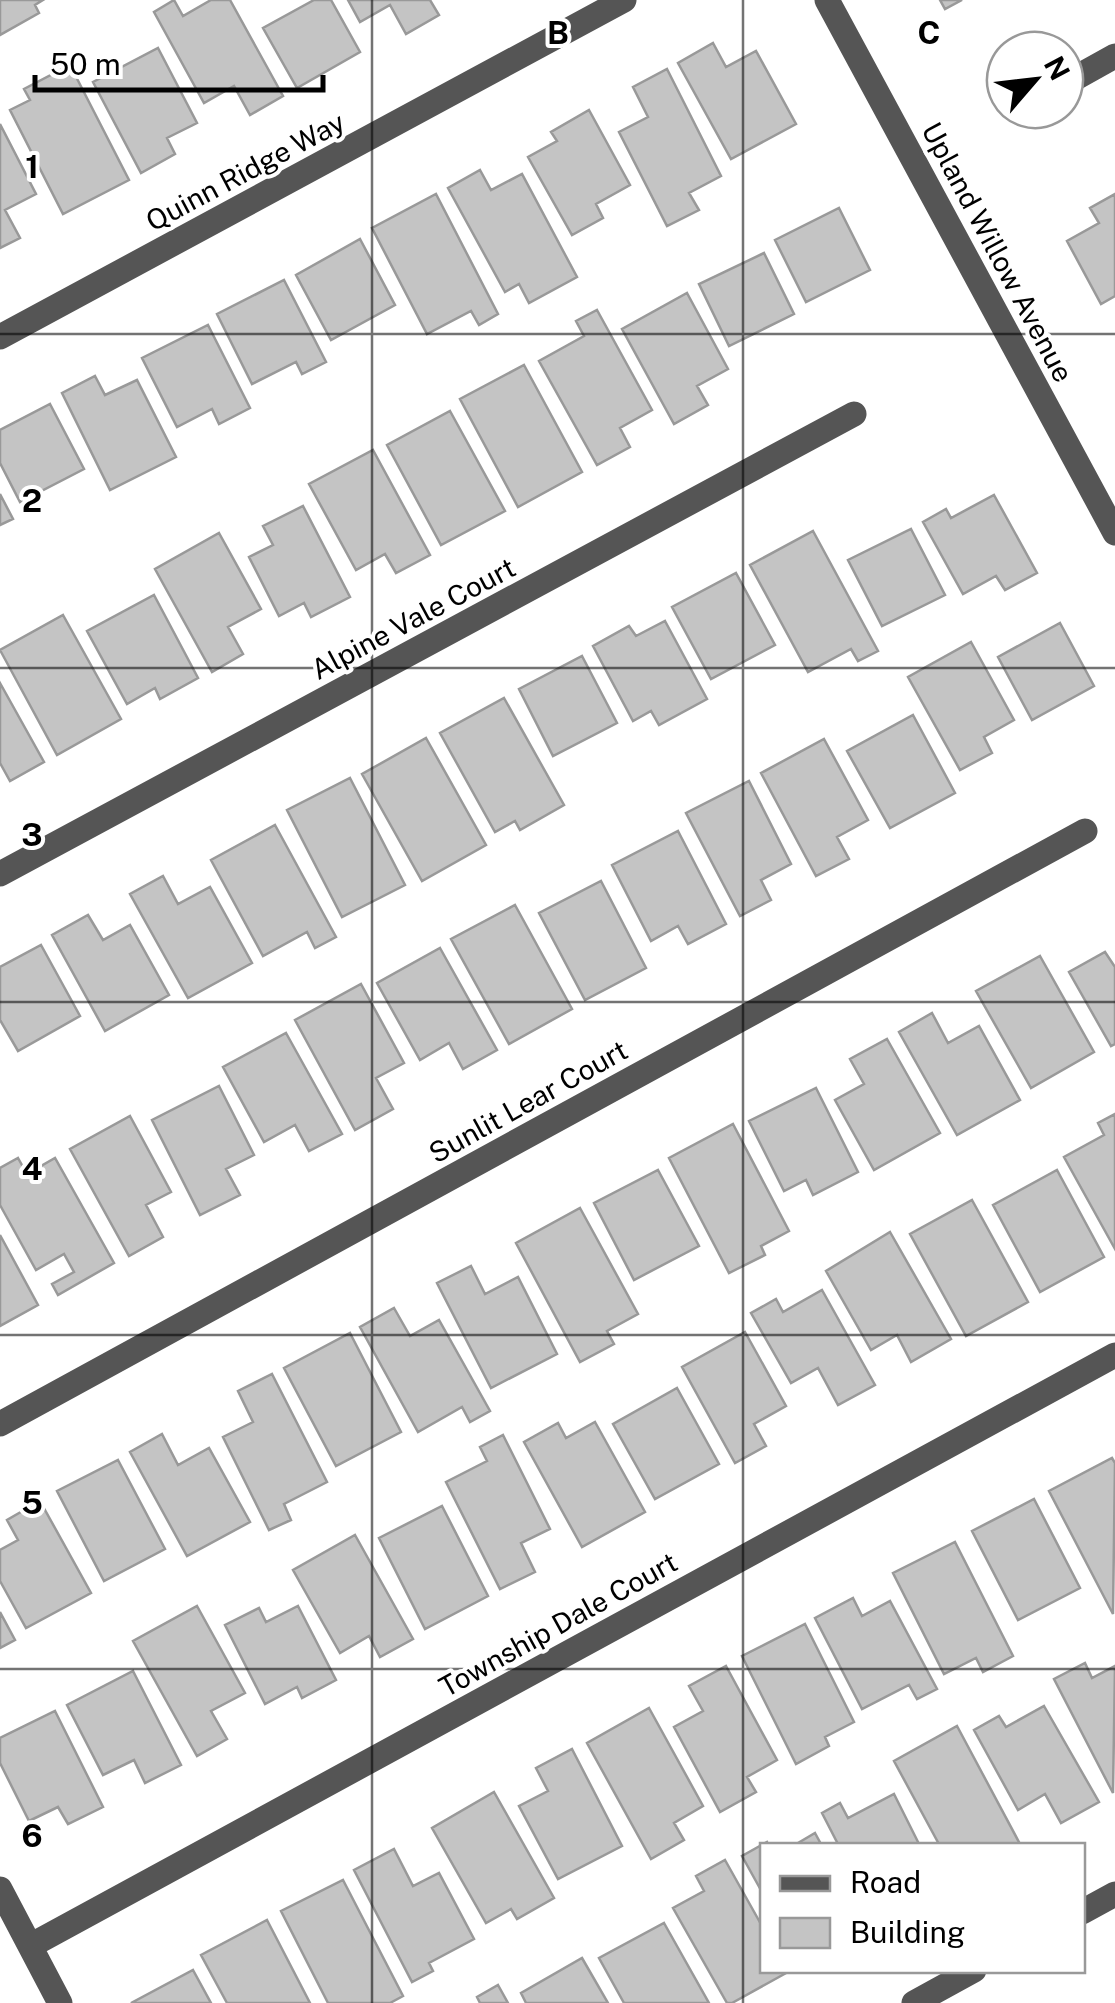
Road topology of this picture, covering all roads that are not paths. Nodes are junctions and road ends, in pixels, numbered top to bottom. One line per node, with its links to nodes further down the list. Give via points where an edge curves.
1 (624, 0): 5 (street, Quinn Ridge Way)
2 (827, 0): 7 (street, Upland Willow Avenue)
3 (1115, 56): 4 (street)
4 (1085, 73)
5 (0, 337)
6 (854, 414): 9 (street, Alpine Vale Court)
7 (1115, 533)
8 (1086, 830): 11 (street, Sunlit Lear Court)
9 (0, 874)
10 (1115, 1355): 15 (street, Township Dale Court)
11 (0, 1424)
12 (0, 1889): 15 (street)
13 (1115, 1894): 14 (street)
14 (1085, 1910)
15 (30, 1946): 17 (street)
16 (969, 1973): 18 (street)
17 (60, 2003)
18 (914, 2003)

